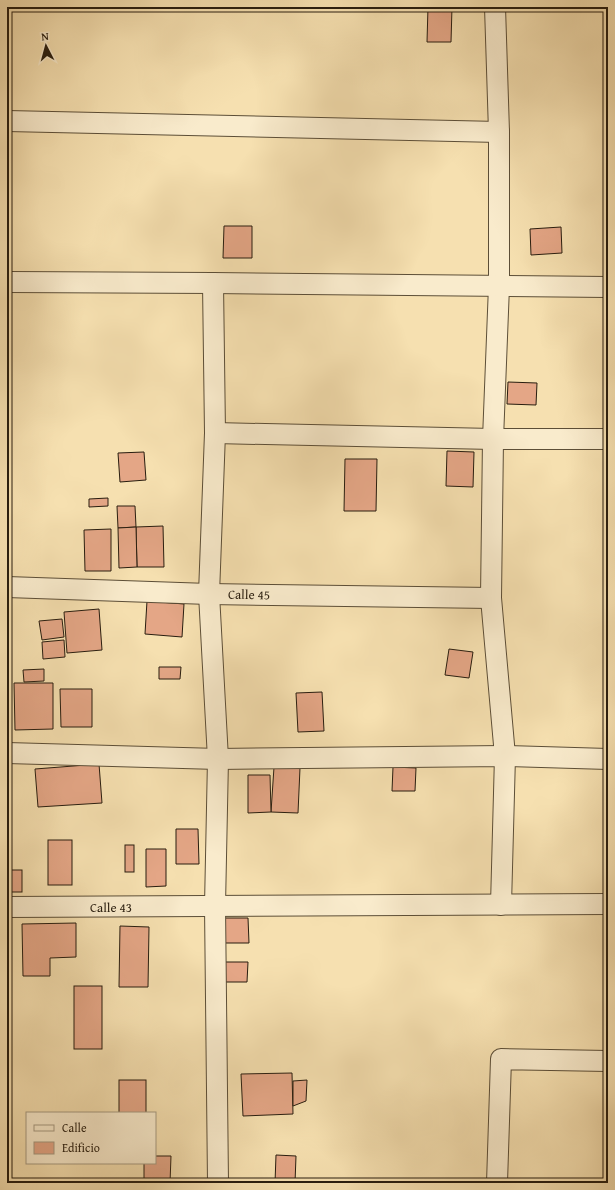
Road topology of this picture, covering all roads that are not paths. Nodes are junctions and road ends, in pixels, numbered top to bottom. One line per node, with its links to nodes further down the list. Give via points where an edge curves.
1 (495, 7): 3 (street)
2 (7, 121): 3 (street)
3 (499, 132): 6 (street)
4 (7, 282): 5 (street)
5 (212, 283): 6 (street); 8 (street)
6 (499, 286): 7 (street); 9 (street)
7 (608, 288)
8 (215, 433): 9 (street); 12 (street)
9 (493, 439): 10 (street); 13 (street)
10 (608, 439)
11 (7, 586): 12 (street, Calle 45)
12 (209, 594): 13 (street, Calle 45); 16 (street)
13 (491, 598): 15 (street)
14 (7, 753): 16 (street)
15 (505, 756): 16 (street); 17 (street); 20 (street)
16 (218, 759): 19 (street)
17 (608, 759)
18 (608, 904): 20 (street, Calle 43)
19 (215, 906): 20 (street, Calle 43); 21 (street, Calle 43); 23 (street)
20 (501, 906)
21 (7, 907)
22 (608, 1061): 24 (street, via 501,1059)
23 (218, 1183)
24 (497, 1183)

